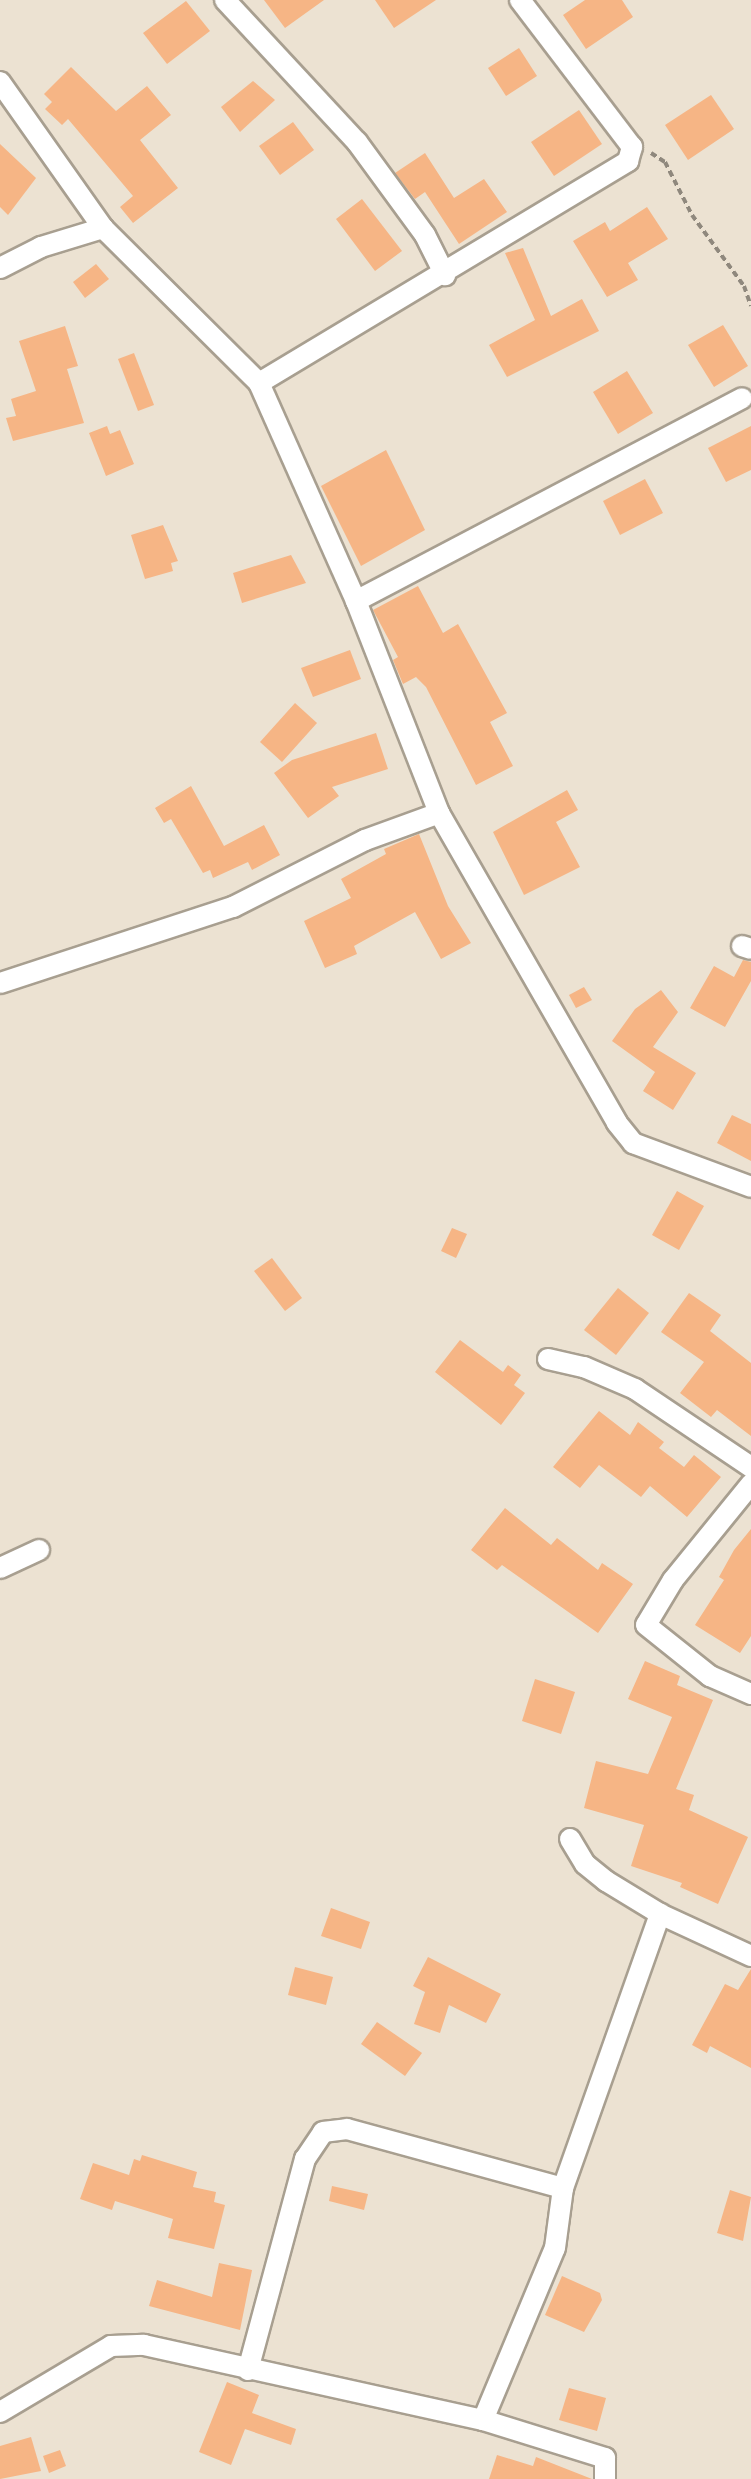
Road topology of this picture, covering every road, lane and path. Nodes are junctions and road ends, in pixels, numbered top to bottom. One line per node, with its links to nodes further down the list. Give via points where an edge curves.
1 (225, 0): 7 (street, via 357,142 425,235)
2 (520, 0): 4 (street)
3 (0, 82): 5 (street)
4 (632, 147): 7 (street, via 628,161 610,176); 8 (path, via 665,162 692,215 744,286)
5 (103, 228): 6 (street, via 41,247); 9 (street)
6 (0, 268)
7 (445, 275): 9 (street)
8 (751, 306)
9 (259, 383): 11 (street)
10 (742, 398): 11 (street)
11 (356, 601): 12 (street)
12 (439, 813): 13 (street, via 365,840 233,907); 14 (street, via 633,1143)
13 (0, 983)
14 (751, 1187)
15 (548, 1359): 16 (street, via 584,1367 635,1389)
16 (751, 1467)
17 (751, 1484): 20 (street, via 673,1580 646,1625 710,1676)
18 (39, 1550): 19 (street)
19 (0, 1568)
20 (751, 1694)
21 (570, 1839): 22 (street, via 585,1864)
22 (660, 1914): 23 (street); 24 (street)
23 (751, 1956)
24 (563, 2188): 25 (street, via 347,2129 323,2132 305,2159); 27 (street, via 555,2248)
25 (248, 2370): 26 (street, via 144,2345 111,2346); 27 (street)
26 (0, 2412)
27 (483, 2420): 28 (street, via 605,2458)
28 (605, 2479)

